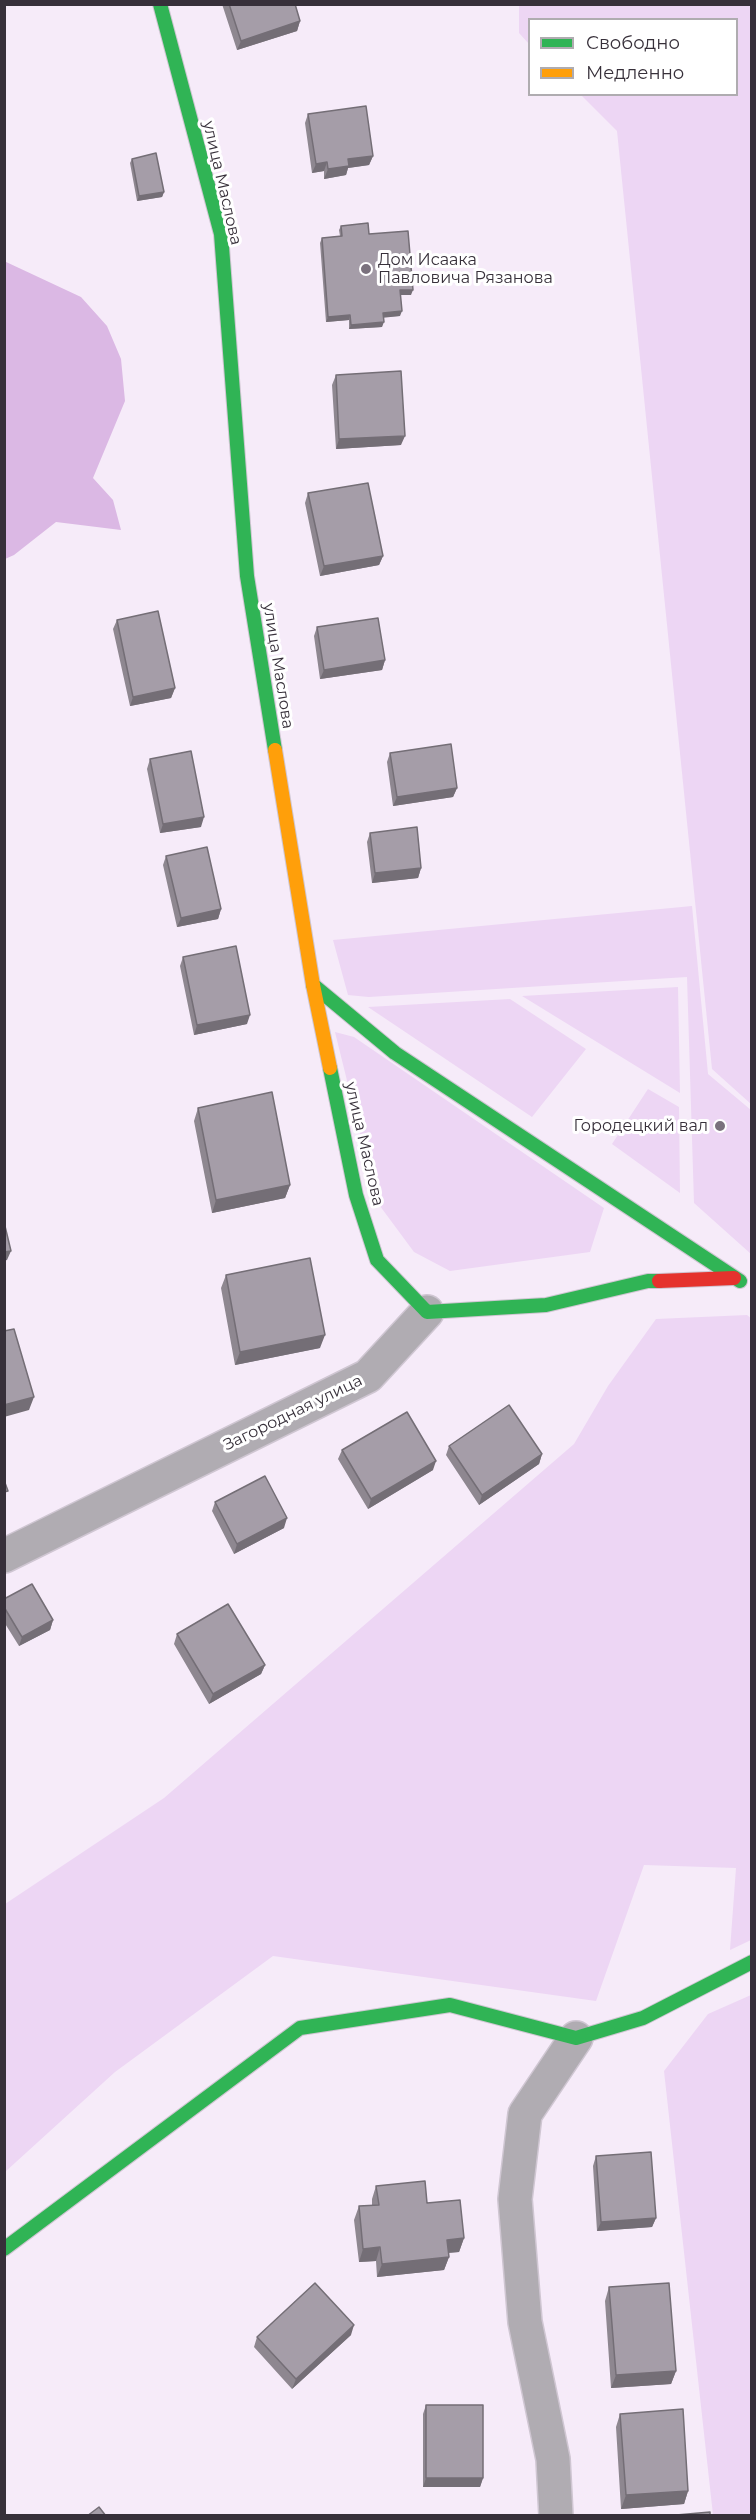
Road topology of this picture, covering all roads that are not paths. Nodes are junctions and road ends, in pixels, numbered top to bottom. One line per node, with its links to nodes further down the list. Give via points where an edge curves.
1 (160, 4): 2 (street, улица Маслова, via 221,234 247,576)
2 (313, 985): 3 (street, via 395,1053); 5 (street, улица Маслова, via 356,1195 378,1260)
3 (734, 1278): 4 (street); 5 (street, via 648,1281 546,1305)
4 (752, 1288)
5 (427, 1312): 6 (street, Загородная улица, via 368,1376)
6 (4, 1556)
7 (752, 1962): 8 (street, via 643,2018)
8 (576, 2038): 9 (street, via 450,2005 300,2028); 10 (street, via 525,2114 515,2199 525,2322 553,2459)
9 (4, 2248)
10 (556, 2516)

